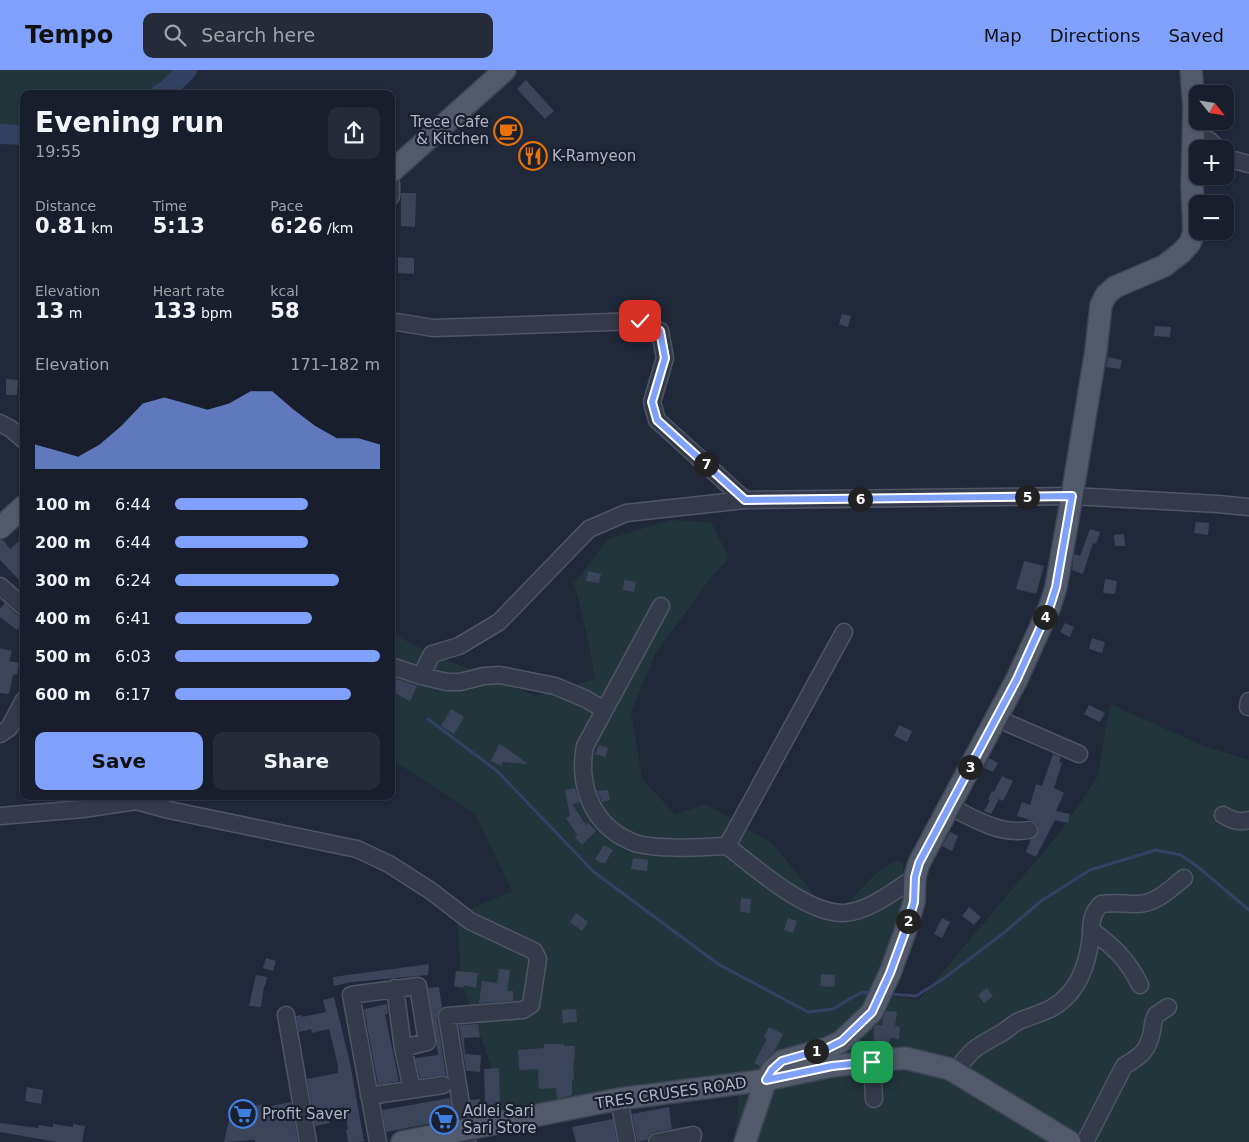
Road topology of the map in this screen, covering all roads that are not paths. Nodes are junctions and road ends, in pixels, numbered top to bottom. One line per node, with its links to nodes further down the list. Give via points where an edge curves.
1 (1190, 70): 3 (main road)
2 (497, 73): 7 (main road)
3 (1193, 139): 4 (street); 11 (main road, via 1194,232 1190,243 1164,266 1115,287 1101,305)
4 (1209, 140)
5 (1234, 160): 6 (street)
6 (1249, 164)
7 (395, 168)
8 (395, 322): 12 (street, via 432,328 640,321 660,331 665,358 652,402 657,420)
9 (0, 423): 10 (street)
10 (20, 437)
11 (1072, 496): 12 (street); 13 (street); 24 (main road, via 1050,606)
12 (745, 500): 21 (street, via 626,513 589,529 499,622 459,646 432,654)
13 (1249, 507)
14 (20, 510): 15 (main road)
15 (0, 528)
16 (0, 586): 17 (street)
17 (20, 604)
18 (661, 606): 23 (street)
19 (844, 632): 32 (street)
20 (395, 667): 21 (street)
21 (421, 676): 23 (street, via 460,682 500,675 555,686)
22 (20, 708): 25 (street, via 12,723)
23 (604, 710): 32 (street, via 585,746 582,762 589,802 598,818 636,844 668,848)
24 (996, 718): 26 (street); 27 (main road)
25 (0, 734)
26 (1079, 754)
27 (949, 806): 31 (street, via 1009,832); 33 (main road)
28 (1223, 815): 30 (street, via 1231,820)
29 (0, 816): 49 (street, via 136,801 357,849 389,864 470,921 534,952 538,959 530,1005 523,1010 447,1016)
30 (1249, 820)
31 (1029, 830)
32 (727, 846): 33 (street, via 774,882 828,912 846,913 868,906)
33 (915, 877): 43 (main road, via 914,902 905,932 872,1012 842,1041 782,1061)
34 (1184, 878): 35 (street, via 1150,902 1101,904 1091,919)
35 (1091, 930): 36 (street, via 1113,947); 42 (street, via 1086,961 1069,994 1058,1005 986,1040 970,1052)
36 (1140, 985)
37 (394, 988): 40 (street); 40 (street, via 418,986 427,1042); 46 (street, via 351,996)
38 (1168, 1007): 58 (street, via 1156,1015 1142,1054 1124,1066)
39 (286, 1015): 50 (street)
40 (403, 1048): 45 (street)
41 (872, 1062): 42 (main road, TRES CRUSES ROAD, via 905,1058); 43 (main road, TRES CRUSES ROAD, via 832,1066); 48 (street)
42 (955, 1072): 57 (main road, TRES CRUSES ROAD)
43 (766, 1080): 47 (main road, TRES CRUSES ROAD); 56 (main road)
44 (443, 1085): 45 (street)
45 (412, 1089): 46 (street)
46 (369, 1096): 51 (street)
47 (619, 1098): 49 (main road, TRES CRUSES ROAD); 53 (street)
48 (874, 1099)
49 (466, 1136): 52 (main road, TRES CRUSES ROAD)
50 (308, 1142)
51 (378, 1142)
52 (402, 1142)
53 (627, 1142)
54 (657, 1142): 55 (street, via 693,1135)
55 (691, 1142)
56 (744, 1142)
57 (1070, 1142)
58 (1085, 1142)

